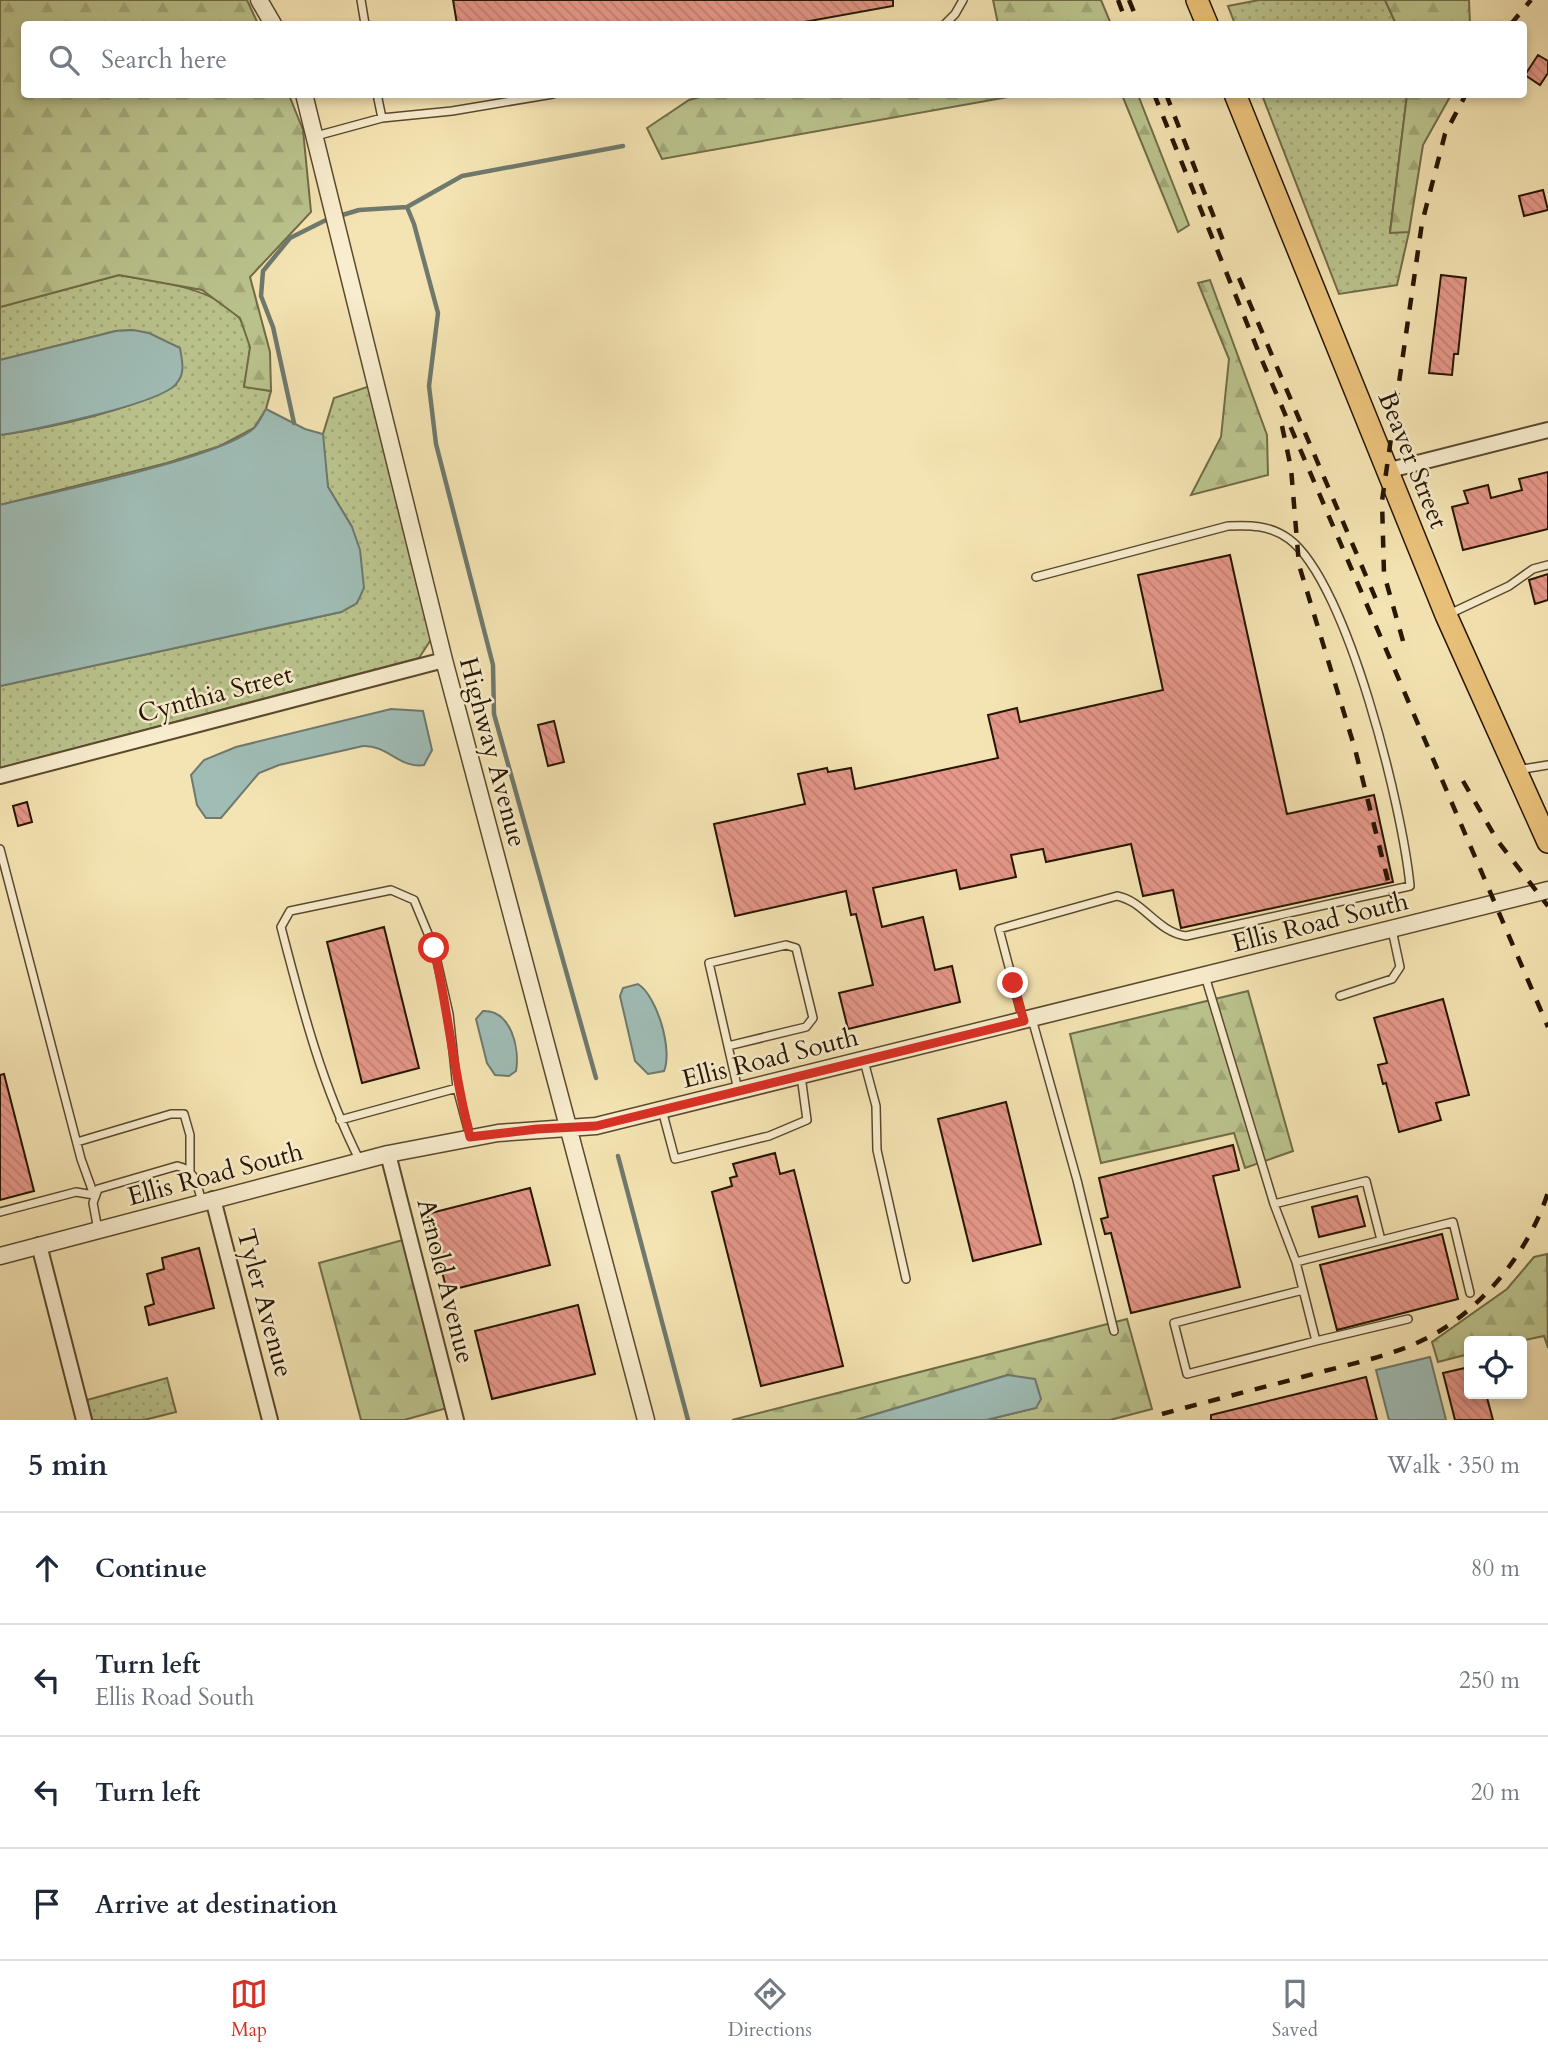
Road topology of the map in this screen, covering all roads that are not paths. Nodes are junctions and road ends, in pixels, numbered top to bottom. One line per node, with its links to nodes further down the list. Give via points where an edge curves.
1 (259, 0): 5 (street)
2 (361, 0): 6 (lane)
3 (963, 0): 7 (lane)
4 (1197, 0): 8 (main road)
5 (271, 21)
6 (364, 21)
7 (948, 21)
8 (1206, 21)
9 (305, 98): 14 (street, Highway Avenue)
10 (378, 98): 13 (lane)
11 (529, 98): 13 (lane)
12 (1237, 98): 16 (main road, Beaver Street)
13 (382, 118): 14 (lane)
14 (316, 136): 20 (street, Highway Avenue)
15 (1548, 430): 16 (street)
16 (1387, 471): 19 (main road, Beaver Street)
17 (1548, 565): 19 (lane)
18 (1036, 577): 30 (lane, via 1228,526 1253,525 1288,538 1325,584 1351,650 1406,845 1410,886 1186,936 1160,927 1126,898 1117,896 999,929)
19 (1447, 615): 22 (main road, Beaver Street)
20 (444, 660): 23 (street, Cynthia Street); 38 (street, Highway Avenue)
21 (1548, 765): 22 (lane)
22 (1515, 770): 24 (main road, Beaver Street)
23 (0, 776)
24 (1548, 841)
25 (0, 849): 40 (lane)
26 (1548, 890): 27 (street, Ellis Road South)
27 (1392, 930): 28 (street, Ellis Road South); 29 (lane, via 1400,967 1392,978)
28 (1205, 976): 30 (street, Ellis Road South); 46 (lane)
29 (1340, 996)
30 (1028, 1020): 32 (street, Ellis Road South); 57 (lane, via 1077,1180)
31 (728, 1046): 31 (lane, via 709,963 786,945 796,948 813,1018 806,1027); 35 (lane)
32 (863, 1060): 33 (street, Ellis Road South); 53 (lane, via 876,1105 877,1150)
33 (801, 1076): 35 (street, Ellis Road South); 36 (lane, via 807,1120 769,1136 675,1159)
34 (457, 1088): 37 (lane); 37 (lane, via 446,1000 434,948 414,900 391,890 290,911 281,927 313,1051); 39 (lane)
35 (738, 1091): 36 (street, Ellis Road South)
36 (662, 1110): 38 (street, Ellis Road South)
37 (340, 1121): 42 (lane)
38 (568, 1129): 39 (street, Ellis Road South); 62 (street, Highway Avenue)
39 (470, 1137): 41 (street, Ellis Road South)
40 (77, 1142): 43 (lane, via 184,1114 190,1135); 44 (lane)
41 (388, 1154): 42 (street, Ellis Road South); 61 (street, Arnold Avenue)
42 (360, 1161): 45 (street, Ellis Road South)
43 (190, 1171): 44 (lane, via 177,1166 104,1186); 45 (lane)
44 (94, 1195): 47 (lane, via 76,1192); 48 (lane)
45 (207, 1201): 48 (street, Ellis Road South); 60 (street, Tyler Avenue)
46 (1274, 1204): 49 (lane, via 1366,1181); 52 (lane)
47 (0, 1212)
48 (99, 1230): 50 (street, Ellis Road South)
49 (1381, 1240): 52 (lane); 55 (lane, via 1452,1222)
50 (39, 1245): 51 (street, Ellis Road South); 59 (street)
51 (0, 1256)
52 (1296, 1262): 54 (lane)
53 (906, 1279)
54 (1303, 1290): 58 (lane); 58 (lane, via 1174,1323 1187,1374)
55 (1469, 1293)
56 (1408, 1319): 58 (lane)
57 (1114, 1331)
58 (1316, 1341)
59 (84, 1420)
60 (271, 1420)
61 (456, 1420)
62 (646, 1420)

